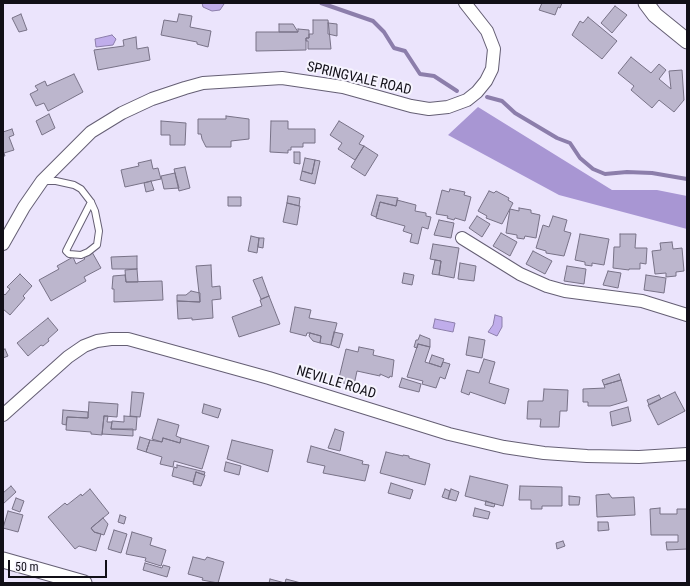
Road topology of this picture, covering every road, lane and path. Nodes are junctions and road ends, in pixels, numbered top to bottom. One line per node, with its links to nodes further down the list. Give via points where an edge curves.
1 (465, 3): 4 (street, SPRINGVALE ROAD, via 487,31 494,49 492,69 486,81 477,92 456,105 438,109 411,106 343,87 282,78 203,83 152,99 122,113 91,132)
2 (646, 3): 3 (street, via 655,15)
3 (687, 41)
4 (42, 181): 5 (lane, via 56,180 74,185 81,189); 7 (street, SPRINGVALE ROAD)
5 (91, 202): 5 (lane, via 97,219 99,240 88,252 78,256 69,254 67,249)
6 (462, 238): 8 (street, via 520,274 547,286 565,291 642,301)
7 (3, 244)
8 (687, 315)
9 (3, 414): 10 (street, NEVILLE ROAD, via 68,357 84,346 111,338 128,339 269,378 450,434 504,447 587,456 640,457)
10 (687, 454)
11 (3, 560): 12 (street)
12 (84, 583)

